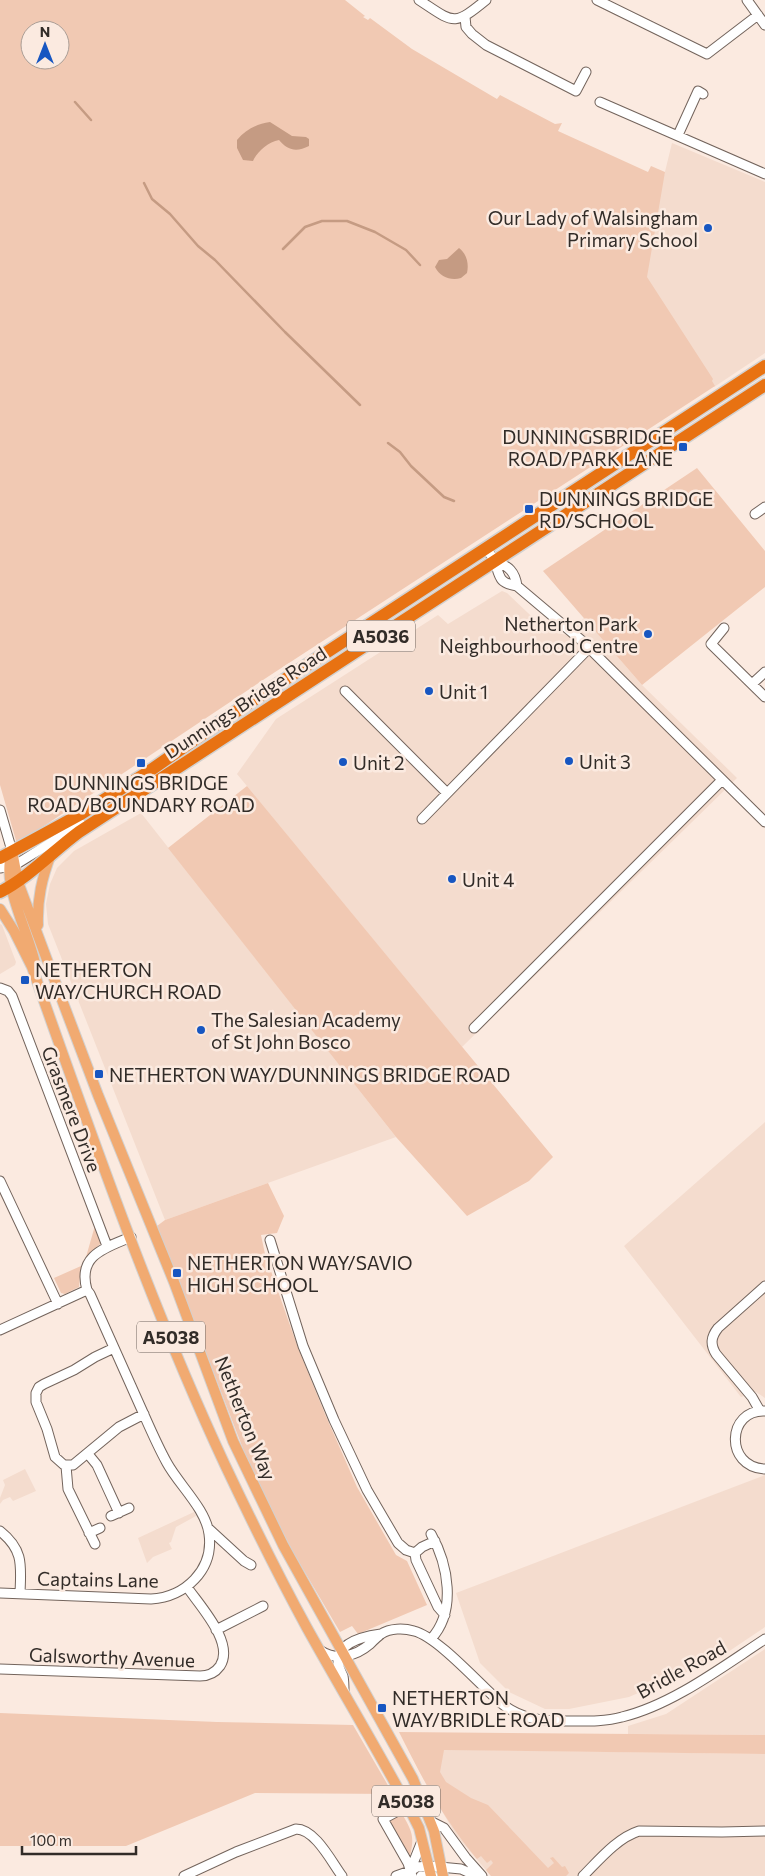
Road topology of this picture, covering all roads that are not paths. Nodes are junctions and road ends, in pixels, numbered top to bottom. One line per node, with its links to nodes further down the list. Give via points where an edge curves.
1 (419, 0): 6 (street, via 450,19)
2 (486, 0): 6 (street)
3 (597, 0): 5 (street, via 707,54)
4 (747, 0): 5 (street)
5 (758, 15): 7 (street)
6 (465, 17): 8 (street, via 466,26 472,34 486,45 576,91)
7 (765, 25)
8 (586, 72)
9 (703, 94): 11 (street, via 698,91)
10 (600, 102): 11 (street)
11 (678, 135): 12 (street)
12 (765, 174)
13 (765, 366): 17 (highway, Dunnings Bridge Road / A5036)
14 (765, 385): 17 (highway, Dunnings Bridge Road / A5036)
15 (765, 507): 16 (street)
16 (755, 514)
17 (491, 555): 19 (street, via 515,575 517,586); 27 (highway, Dunnings Bridge Road / A5036); 31 (highway, Dunnings Bridge Road / A5036, via 461,566 148,772)
18 (724, 628): 21 (street, via 711,644)
19 (589, 648): 24 (street); 25 (street)
20 (765, 672): 21 (street)
21 (752, 684): 23 (street)
22 (345, 691): 25 (street)
23 (765, 697)
24 (722, 780): 29 (street); 37 (street)
25 (447, 793): 28 (street)
26 (0, 810): 31 (street)
27 (115, 810): 30 (highway, Dunnings Bridge Road / A5036); 31 (street, via 92,817)
28 (422, 819)
29 (765, 822)
30 (52, 853): 32 (highway, Dunnings Bridge Road / A5036); 34 (main road, via 39,894)
31 (9, 859): 32 (main road)
32 (10, 885): 34 (main road, Netherton Way / A5038); 35 (main road, via 34,955)
33 (0, 909): 35 (main road, Netherton Way / A5038, via 23,948)
34 (38, 933): 69 (main road, Netherton Way / A5038, via 233,1441)
35 (39, 987): 39 (main road, Netherton Way / A5038)
36 (0, 988): 41 (street, Grasmere Drive, via 12,996)
37 (474, 1028)
38 (0, 1181): 44 (street)
39 (131, 1237): 41 (street); 68 (main road, Netherton Way / A5038, via 224,1463)
40 (270, 1240): 58 (street, via 303,1346 334,1420 367,1490 398,1543)
41 (107, 1246): 43 (street, via 88,1263 84,1276)
42 (765, 1286): 47 (street, via 712,1335 716,1354)
43 (87, 1290): 44 (street); 46 (street, Captains Lane)
44 (58, 1304): 45 (street)
45 (0, 1330)
46 (114, 1348): 48 (street, Captains Lane); 50 (street, via 44,1384 36,1392 36,1402 48,1429 55,1457)
47 (762, 1411): 51 (street, via 742,1420 735,1436 740,1457 751,1466)
48 (144, 1414): 49 (street, via 119,1427); 54 (street, Captains Lane, via 167,1462)
49 (88, 1454): 50 (street, via 77,1463); 52 (street, via 97,1466 115,1514)
50 (66, 1466): 56 (street, via 68,1489)
51 (765, 1468)
52 (129, 1508)
53 (100, 1528): 56 (street)
54 (208, 1528): 59 (street, Captains Lane); 60 (street, Captains Lane, via 210,1546 207,1559)
55 (0, 1532): 62 (street, via 20,1556)
56 (89, 1533): 57 (street)
57 (95, 1544)
58 (415, 1553): 64 (street, via 426,1583); 64 (street, via 433,1538 444,1563 447,1580)
59 (251, 1565)
60 (187, 1588): 62 (street, Captains Lane, via 170,1596 151,1599); 65 (street, Galsworthy Avenue)
61 (0, 1592): 62 (street, Captains Lane)
62 (20, 1593)
63 (263, 1605): 65 (street)
64 (445, 1615): 66 (street, via 440,1629)
65 (216, 1630): 70 (street, Galsworthy Avenue, via 224,1648 224,1657 217,1670 205,1676)
66 (431, 1639): 67 (street, Bridle Road, via 508,1709 527,1718 559,1721 606,1720 649,1709); 69 (street, Bridle Road, via 404,1629 381,1634 356,1653)
67 (765, 1639)
68 (321, 1652): 69 (street, via 332,1657); 71 (main road, Netherton Way / A5038)
69 (341, 1655): 71 (street, via 339,1666 344,1678); 73 (main road, Netherton Way / A5038, via 404,1763)
70 (0, 1669)
71 (344, 1692): 75 (main road, Netherton Way / A5038, via 414,1816)
72 (396, 1812): 78 (street, via 383,1819)
73 (430, 1821): 76 (main road, Netherton Way / A5038); 84 (street, via 444,1828)
74 (765, 1831): 85 (street, via 639,1831 610,1849)
75 (422, 1841): 77 (main road, Netherton Way / A5038); 78 (street)
76 (442, 1871): 77 (street); 83 (street, via 461,1869)
77 (431, 1873): 78 (street, via 417,1867); 82 (street)
78 (413, 1875): 81 (street)
79 (184, 1876): 80 (street, via 296,1829 305,1830 313,1836)
80 (342, 1876)
81 (396, 1876)
82 (421, 1876)
83 (477, 1876)
84 (482, 1876)
85 (583, 1876)

